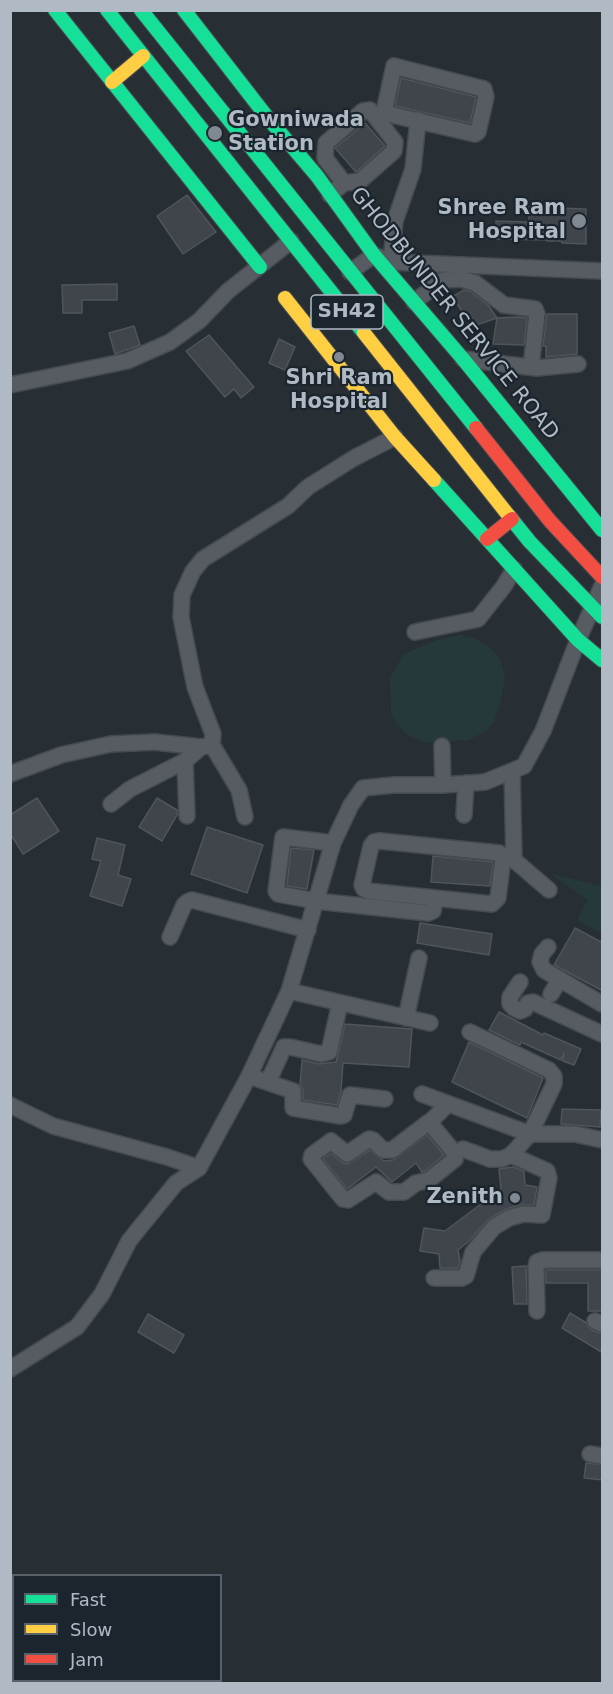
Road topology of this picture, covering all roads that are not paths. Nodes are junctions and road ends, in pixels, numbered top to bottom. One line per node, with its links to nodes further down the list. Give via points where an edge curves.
1 (55, 10): 6 (main road)
2 (107, 10): 5 (main road, SH42)
3 (141, 10): 17 (main road, SH42)
4 (184, 10): 9 (main road, GHODBUNDER SERVICE ROAD)
5 (143, 56): 6 (main road); 12 (main road, SH42)
6 (112, 82): 15 (main road)
7 (418, 120): 7 (street, via 386,111 394,66 485,91 475,134); 14 (street, via 413,170 395,221)
8 (331, 165): 9 (street); 10 (street); 10 (street, via 324,154 328,140 363,111 370,110 396,146 360,181)
9 (317, 176): 11 (main road, GHODBUNDER SERVICE ROAD)
10 (344, 183): 11 (street)
11 (330, 195): 13 (main road, GHODBUNDER SERVICE ROAD)
12 (291, 241): 15 (street); 25 (main road, SH42)
13 (374, 255): 14 (street); 17 (street); 19 (main road, GHODBUNDER SERVICE ROAD)
14 (391, 262): 16 (street)
15 (260, 267): 23 (street, via 228,291 199,321 153,351 127,362)
16 (603, 271)
17 (350, 272): 29 (main road, SH42, via 550,520)
18 (285, 298): 24 (main road)
19 (414, 302): 20 (main road, GHODBUNDER SERVICE ROAD); 22 (street, via 443,280 461,279 475,282 504,306 534,309 537,314)
20 (464, 359): 22 (street); 26 (main road, GHODBUNDER SERVICE ROAD)
21 (578, 364): 22 (street)
22 (531, 367)
23 (10, 385)
24 (394, 437): 27 (main road); 35 (street, via 308,487 288,506 203,559 193,571 182,595 181,617 195,687 213,734)
25 (512, 519): 27 (main road); 31 (main road, SH42)
26 (603, 531)
27 (487, 539): 28 (main road)
28 (514, 569): 32 (street, via 478,619); 33 (main road)
29 (603, 577)
30 (603, 586): 31 (street)
31 (598, 613): 33 (street)
32 (415, 633)
33 (578, 640): 34 (main road); 38 (street, via 543,731 524,766)
34 (603, 660)
35 (206, 746): 37 (street); 39 (street, via 111,744 61,755); 45 (street, via 238,790)
36 (442, 746): 41 (street)
37 (184, 761): 42 (street, via 130,789); 44 (street)
38 (513, 771): 40 (street, via 486,782); 47 (street, via 514,860)
39 (10, 774)
40 (466, 783): 41 (street); 43 (street)
41 (443, 785): 46 (street, via 363,788)
42 (111, 804)
43 (464, 815)
44 (187, 816)
45 (245, 817)
46 (333, 843): 49 (street); 49 (street, via 285,836 282,840 276,891)
47 (549, 890)
48 (435, 898): 48 (street, via 492,904 498,898 502,855 374,842 364,889); 49 (street, via 433,911 428,913)
49 (316, 901): 50 (street)
50 (308, 930): 51 (street, via 192,900 184,905); 56 (street)
51 (170, 937)
52 (548, 947): 54 (street, via 540,962 544,970)
53 (419, 958): 60 (street)
54 (560, 979): 57 (street); 59 (street)
55 (520, 982): 63 (street, via 510,997 514,1008 520,1011 533,1002)
56 (289, 992): 58 (street); 64 (street)
57 (551, 994)
58 (340, 1003): 60 (street); 65 (street, via 329,1052 284,1047)
59 (603, 1004)
60 (406, 1018): 61 (street)
61 (430, 1023)
62 (470, 1032): 71 (street, via 554,1076 554,1084)
63 (603, 1035)
64 (249, 1076): 65 (street); 75 (street)
65 (268, 1082): 67 (street, via 293,1090 293,1108 341,1116 350,1095)
66 (422, 1094): 68 (street)
67 (385, 1099)
68 (448, 1104): 70 (street); 71 (street)
69 (12, 1107): 75 (street, via 53,1126)
70 (429, 1122): 70 (street, via 392,1150 383,1150 369,1139 347,1154 331,1141 311,1159 343,1199 348,1200 376,1182 389,1192 404,1192 429,1180 455,1160 454,1152)
71 (530, 1134): 72 (street, via 575,1134); 74 (street)
72 (603, 1140)
73 (463, 1149): 74 (street, via 490,1159)
74 (511, 1155): 77 (street, via 547,1171 542,1215 523,1214 494,1227 473,1252 466,1276)
75 (199, 1168): 79 (street, via 176,1183 133,1236 102,1294 77,1327)
76 (603, 1260): 78 (street, via 537,1262)
77 (434, 1278)
78 (537, 1311)
79 (10, 1369)

